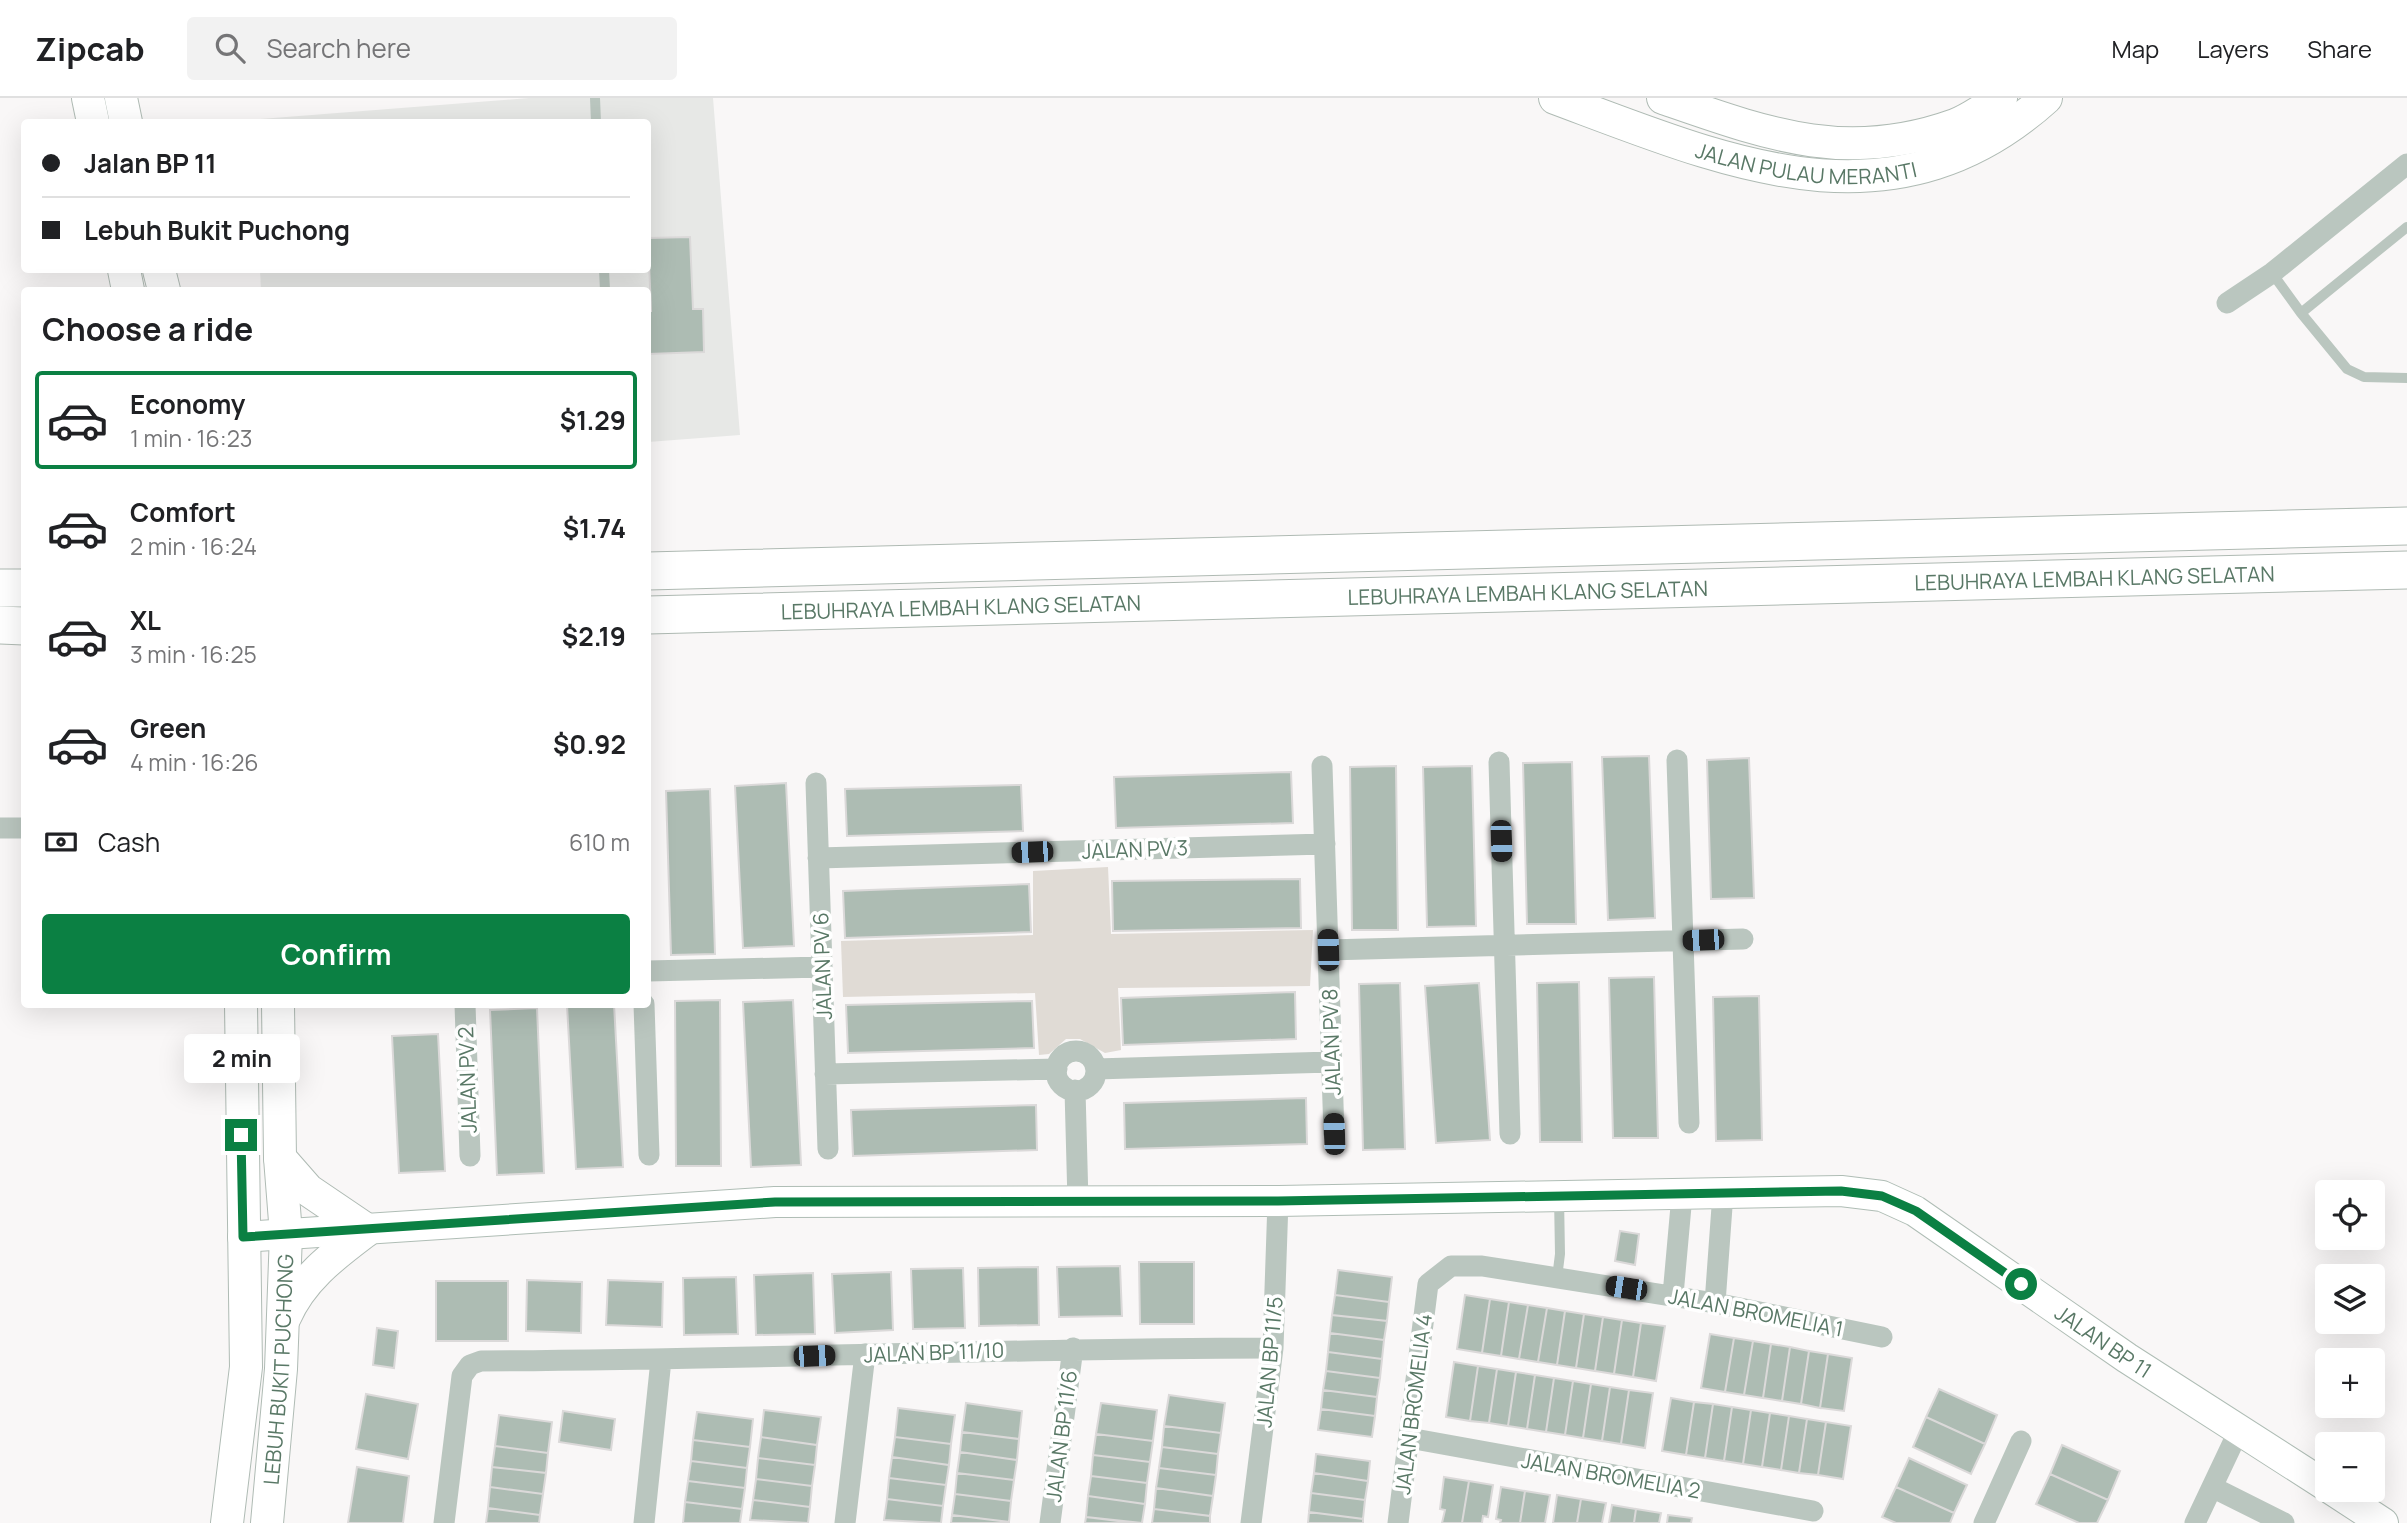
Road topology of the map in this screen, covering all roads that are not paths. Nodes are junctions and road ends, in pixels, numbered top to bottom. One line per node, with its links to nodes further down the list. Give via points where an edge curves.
1 (88, 98): 9 (main road)
2 (121, 98): 10 (main road)
3 (137, 98): 11 (main road)
4 (595, 98): 12 (lane)
5 (1555, 98): 8 (main road, JALAN PULAU MERANTI, via 1680,145 1763,168 1871,177 1910,172 1972,152 2017,124)
6 (1663, 98): 7 (main road, JALAN PULAU MERANTI, via 1769,132 1833,145 1901,140 1957,124)
7 (2001, 98)
8 (2046, 98)
9 (92, 119)
10 (126, 119)
11 (136, 119)
12 (596, 119)
13 (2407, 164): 15 (street)
14 (2407, 227): 17 (lane)
15 (2272, 273): 16 (street); 17 (lane)
16 (2227, 303)
17 (2301, 313): 18 (lane, via 2347,369 2364,377)
18 (2407, 378)
19 (2407, 527): 21 (highway, LEBUHRAYA LEMBAH KLANG SELATAN)
20 (2407, 570): 24 (highway, LEBUHRAYA LEMBAH KLANG SELATAN)
21 (651, 571)
22 (0, 588): 23 (highway)
23 (21, 588)
24 (651, 615)
25 (0, 625): 26 (highway)
26 (21, 626)
27 (1677, 760): 36 (street)
28 (1499, 762): 37 (street)
29 (1322, 766): 33 (street, JALAN PV 8)
30 (816, 783): 34 (street, JALAN PV 6)
31 (0, 828): 32 (street)
32 (21, 828)
33 (1325, 844): 34 (street, JALAN PV 3); 38 (street, JALAN PV 8)
34 (818, 858): 39 (street, JALAN PV 6)
35 (1743, 939): 36 (street)
36 (1684, 940): 37 (street); 50 (street)
37 (1505, 945): 38 (street); 52 (street)
38 (1328, 950): 45 (street, JALAN PV 8)
39 (822, 967): 40 (street); 48 (street, JALAN PV 6)
40 (651, 971)
41 (241, 1008): 64 (main road, LEBUH BUKIT PUCHONG)
42 (278, 1008): 56 (main road, LEBUH BUKIT PUCHONG)
43 (465, 1008): 55 (street, JALAN PV 2)
44 (644, 1008): 54 (street)
45 (1332, 1062): 47 (street); 51 (street, JALAN PV 8)
46 (1057, 1069): 47 (street, via 1062,1057 1073,1051 1091,1057); 48 (street); 49 (street, via 1063,1086)
47 (1096, 1069): 49 (street, via 1091,1084)
48 (825, 1074): 53 (street, JALAN PV 6)
49 (1075, 1090): 61 (street)
50 (1689, 1123)
51 (1334, 1134)
52 (1510, 1134)
53 (828, 1149)
54 (649, 1155)
55 (470, 1156)
56 (280, 1158): 62 (main road, via 309,1190); 63 (main road, LEBUH BUKIT PUCHONG)
57 (1723, 1193): 58 (street, JALAN BP 11); 68 (street); 75 (street, JALAN BP 11, via 1841,1191 1882,1196 1916,1211 2127,1359)
58 (1682, 1195): 59 (street, JALAN BP 11); 67 (street)
59 (1559, 1196): 60 (street, JALAN BP 11); 65 (lane)
60 (1278, 1201): 61 (street, JALAN BP 11); 72 (street, JALAN BP 11/5)
61 (1078, 1202): 62 (street, JALAN BP 11, via 775,1202)
62 (368, 1230): 63 (street, JALAN BP 11); 69 (main road, via 311,1276 294,1296)
63 (286, 1234): 64 (street, JALAN BP 11); 69 (main road, LEBUH BUKIT PUCHONG)
64 (243, 1237): 82 (main road, LEBUH BUKIT PUCHONG, via 246,1367)
65 (1557, 1278): 66 (street, JALAN BROMELIA 1, via 1451,1266); 67 (street, JALAN BROMELIA 1)
66 (1428, 1284): 76 (street, JALAN BROMELIA 4)
67 (1673, 1295): 68 (street, JALAN BROMELIA 1)
68 (1715, 1303): 70 (street, JALAN BROMELIA 1)
69 (282, 1323): 83 (main road, LEBUH BUKIT PUCHONG)
70 (1882, 1337)
71 (1073, 1348): 72 (street, JALAN BP 11/10); 73 (street, JALAN BP 11/10); 87 (street, JALAN BP 11/6)
72 (1273, 1348): 88 (street, JALAN BP 11/5)
73 (865, 1354): 74 (street, JALAN BP 11/10); 86 (street)
74 (661, 1360): 84 (street, JALAN BP 11/10, via 481,1361 470,1365 462,1376); 85 (street)
75 (2239, 1430): 78 (street, JALAN BP 11); 79 (street)
76 (1409, 1438): 81 (street, JALAN BROMELIA 2); 89 (street, JALAN BROMELIA 4)
77 (2021, 1441): 90 (street)
78 (2315, 1479)
79 (2212, 1487): 91 (street); 92 (street)
80 (2351, 1502): 93 (street, JALAN BP 11)
81 (1814, 1511)
82 (228, 1523)
83 (267, 1523)
84 (444, 1523)
85 (644, 1523)
86 (845, 1523)
87 (1050, 1523)
88 (1251, 1523)
89 (1398, 1523)
90 (1984, 1523)
91 (2195, 1523)
92 (2284, 1523)
93 (2383, 1523)

